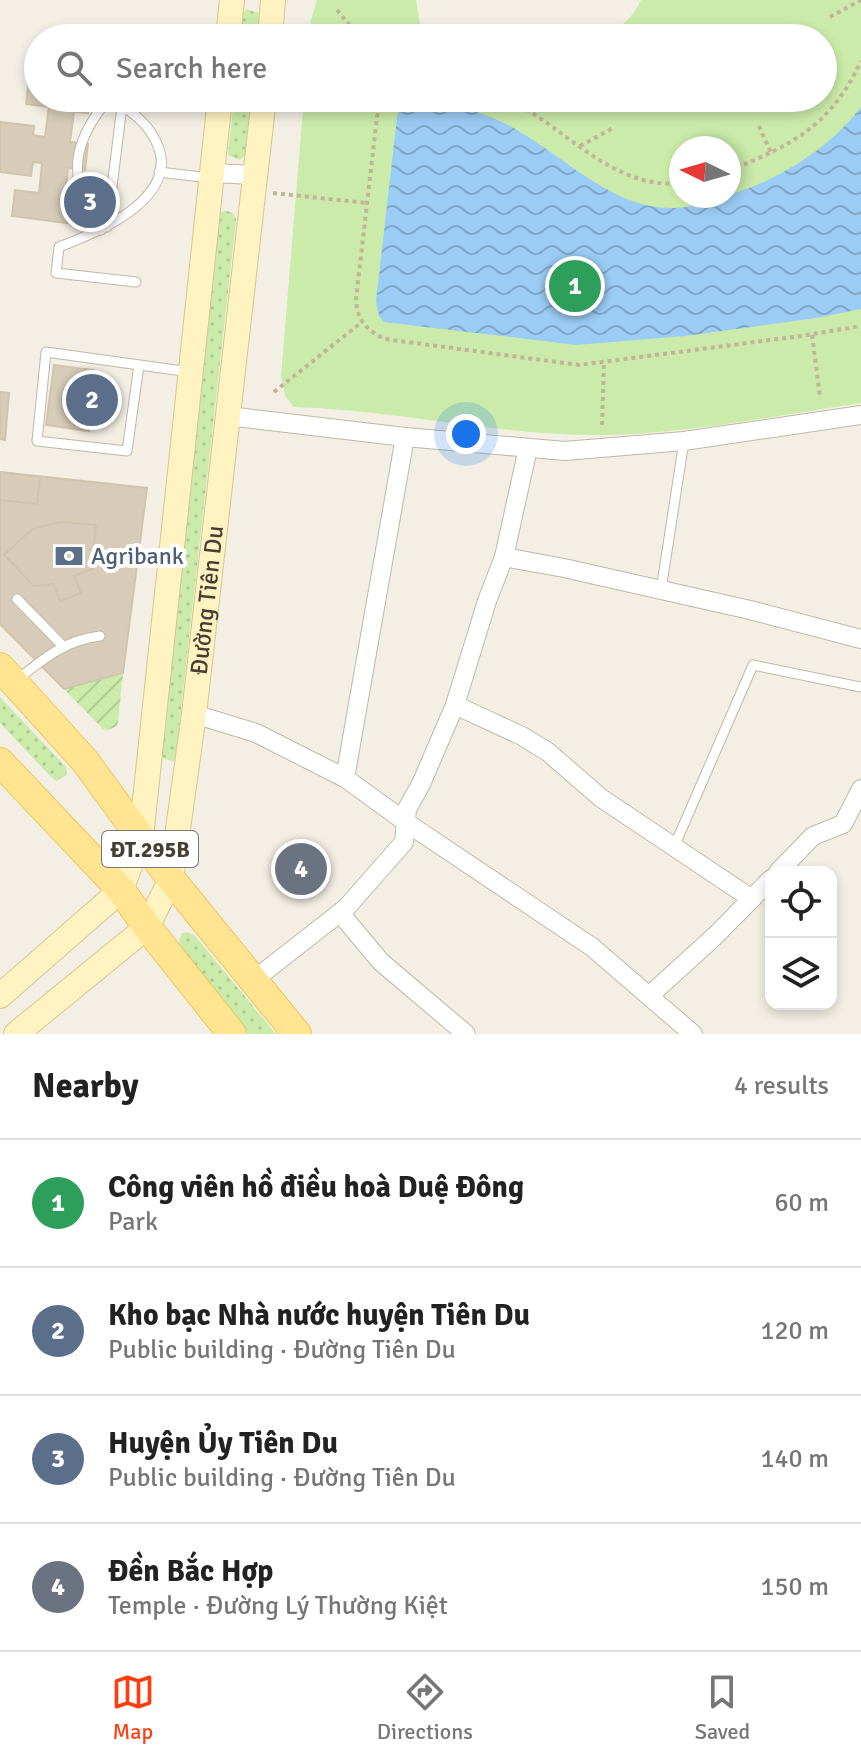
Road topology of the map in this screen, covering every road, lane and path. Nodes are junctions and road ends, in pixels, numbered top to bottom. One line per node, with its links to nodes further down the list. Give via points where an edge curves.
1 (232, 0): 6 (main road)
2 (273, 0): 7 (main road)
3 (861, 0): 5 (path)
4 (337, 10): 8 (path)
5 (830, 17)
6 (229, 24)
7 (271, 24)
8 (348, 24)
9 (861, 61): 10 (path)
10 (837, 102)
11 (100, 112): 29 (lane, via 84,131 78,173 81,194)
12 (121, 112): 29 (lane)
13 (130, 112): 24 (lane, via 154,137)
14 (218, 112): 25 (main road, Đường Tiên Du)
15 (264, 112): 27 (main road, Đường Tiên Du)
16 (378, 112): 28 (path)
17 (533, 112): 21 (path)
18 (828, 112): 22 (path, via 814,128)
19 (759, 126): 22 (path)
20 (613, 128): 21 (path)
21 (580, 146): 26 (path, via 620,171)
22 (771, 153): 23 (path)
23 (741, 166)
24 (159, 172): 25 (lane); 29 (lane, via 143,201)
25 (211, 176): 27 (street); 36 (main road, Đường Tiên Du)
26 (669, 182)
27 (263, 184): 28 (path); 40 (main road, Đường Tiên Du)
28 (367, 203): 31 (path, via 356,299)
29 (104, 228): 30 (lane, via 59,247 56,273)
30 (136, 282)
31 (362, 322): 34 (path, via 385,339 579,365); 37 (path)
32 (861, 326): 33 (path)
33 (812, 334): 34 (path); 38 (path)
34 (604, 363): 41 (path)
35 (139, 365): 35 (lane, via 46,352 37,441 127,451); 36 (lane)
36 (190, 372): 59 (main road, Đường Tiên Du)
37 (274, 392)
38 (820, 396)
39 (861, 415): 43 (street)
40 (228, 416): 42 (street); 54 (main road, Đường Tiên Du)
41 (602, 425)
42 (405, 437): 44 (street); 56 (street)
43 (684, 441): 44 (street, via 565,451); 46 (lane)
44 (528, 448): 45 (street)
45 (504, 557): 46 (street); 53 (street)
46 (661, 590): 49 (street)
47 (17, 599): 50 (lane)
48 (100, 636): 50 (lane)
49 (861, 639)
50 (63, 646): 51 (lane)
51 (7, 674): 59 (main road, ĐT.295B, via 85,761)
52 (861, 687): 60 (lane, via 753,665)
53 (455, 705): 58 (street, via 407,809); 60 (street, via 548,752 601,798)
54 (194, 714): 56 (street, via 256,733); 62 (main road, Đường Tiên Du)
55 (0, 762): 64 (main road, ĐT.295B)
56 (345, 778): 58 (street)
57 (861, 789): 61 (street, via 843,824 813,836)
58 (407, 823): 66 (street, via 404,842); 70 (street, via 592,947)
59 (141, 837): 62 (main road, ĐT.295B); 64 (main road, Đường Tiên Du)
60 (674, 847): 65 (street)
61 (784, 866)
62 (171, 879): 67 (main road, Đường Tiên Du); 68 (main road, ĐT.295B)
63 (765, 885): 65 (street)
64 (121, 890): 67 (main road, ĐT.295B); 69 (main road, Đường Tiên Du)
65 (752, 899): 70 (street)
66 (340, 913): 68 (street); 74 (street, via 381,962)
67 (147, 927): 71 (main road, Đường Tiên Du); 72 (main road, ĐT.295B)
68 (254, 980): 73 (main road, ĐT.295B)
69 (0, 996)
70 (649, 996): 75 (street)
71 (16, 1034)
72 (232, 1034)
73 (297, 1034)
74 (466, 1034)
75 (693, 1034)

